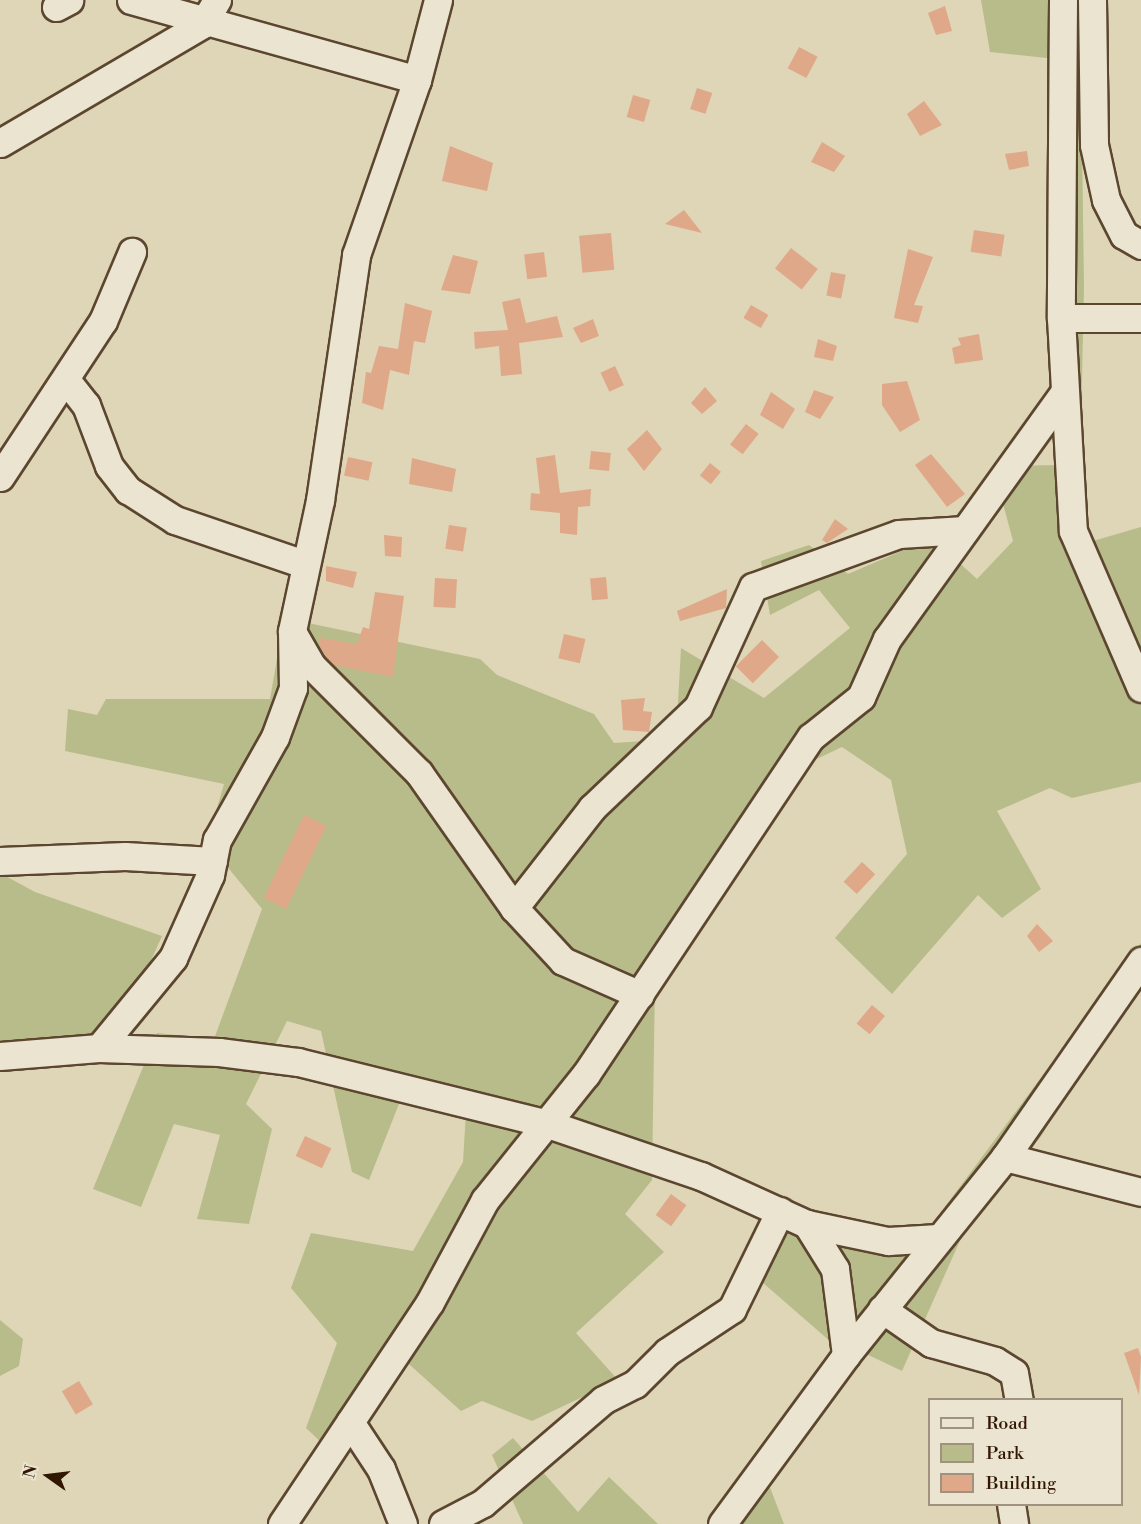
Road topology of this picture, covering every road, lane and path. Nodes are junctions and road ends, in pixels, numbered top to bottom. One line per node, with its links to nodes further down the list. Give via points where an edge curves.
1 (131, 0): 6 (street)
2 (217, 0): 6 (street)
3 (438, 0): 7 (street)
4 (1063, 0): 11 (street)
5 (1092, 0): 9 (street, via 1094,145 1106,200 1124,235)
6 (203, 24): 7 (street); 8 (street)
7 (417, 80): 17 (street, via 356,255 320,500)
8 (0, 143)
9 (1141, 246)
10 (132, 252): 13 (street, via 103,321)
11 (1061, 318): 12 (street); 14 (street)
12 (1141, 318)
13 (67, 381): 15 (street); 17 (street, via 86,405 109,466 128,490 175,520)
14 (1064, 393): 16 (street); 19 (street, via 1073,531)
15 (0, 477)
16 (965, 530): 22 (street, via 899,534 753,587 698,707 592,808); 24 (street, via 886,639 861,697 811,737)
17 (304, 564): 18 (street)
18 (292, 631): 21 (street, via 293,688 275,737 217,840); 22 (street, via 311,665 419,772)
19 (1141, 688)
20 (0, 861): 21 (street, via 125,856)
21 (213, 861): 25 (street, via 173,958)
22 (514, 908): 24 (street, via 563,961)
23 (1141, 961): 28 (street)
24 (640, 995): 27 (street)
25 (99, 1048): 26 (street); 27 (street, via 219,1052 298,1062)
26 (0, 1056)
27 (545, 1123): 30 (street, via 701,1176); 36 (street, via 485,1200 430,1302)
28 (1005, 1157): 29 (street); 32 (street)
29 (1141, 1192)
30 (780, 1211): 31 (street); 40 (street, via 732,1309 667,1352 635,1383 603,1400 483,1503)
31 (807, 1224): 32 (street, via 888,1241); 34 (street, via 835,1269)
32 (938, 1238): 33 (street)
33 (882, 1309): 34 (street); 35 (street, via 931,1343 995,1362 1014,1373)
34 (846, 1355): 41 (street)
35 (1019, 1398)
36 (350, 1422): 38 (street); 39 (street, via 381,1468)
37 (1011, 1506): 42 (street)
38 (282, 1524)
39 (403, 1524)
40 (442, 1524)
41 (722, 1524)
42 (1014, 1524)

